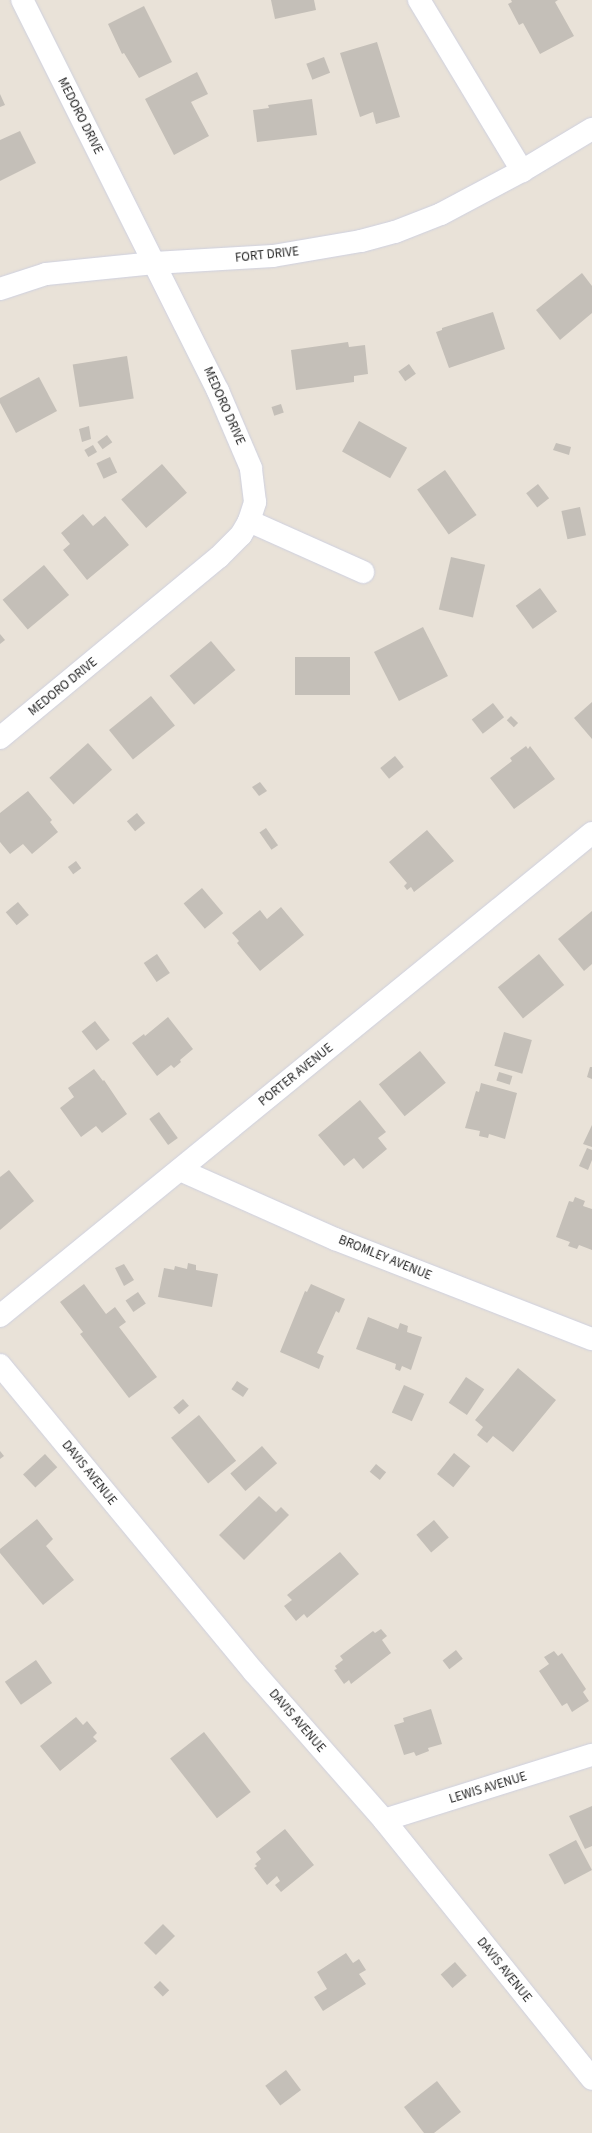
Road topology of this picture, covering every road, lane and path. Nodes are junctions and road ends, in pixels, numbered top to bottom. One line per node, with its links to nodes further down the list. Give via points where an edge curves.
1 (22, 0): 5 (street, MEDORO DRIVE)
2 (419, 0): 4 (street)
3 (592, 130): 4 (street, FORT DRIVE)
4 (522, 171): 5 (street, FORT DRIVE, via 441,214 396,232 361,241 273,256)
5 (154, 263): 6 (street, FORT DRIVE, via 46,274); 7 (street, MEDORO DRIVE, via 218,391 251,468 255,502)
6 (0, 289)
7 (249, 520): 8 (street); 9 (street, MEDORO DRIVE, via 241,535 197,576)
8 (363, 572)
9 (0, 738)
10 (592, 833): 11 (street, PORTER AVENUE)
11 (180, 1170): 12 (street, PORTER AVENUE); 13 (street, BROMLEY AVENUE, via 335,1239)
12 (0, 1316)
13 (592, 1339)
14 (0, 1365): 16 (street, DAVIS AVENUE, via 254,1672)
15 (592, 1755): 16 (street, LEWIS AVENUE)
16 (384, 1820): 17 (street, DAVIS AVENUE)
17 (592, 2079)

